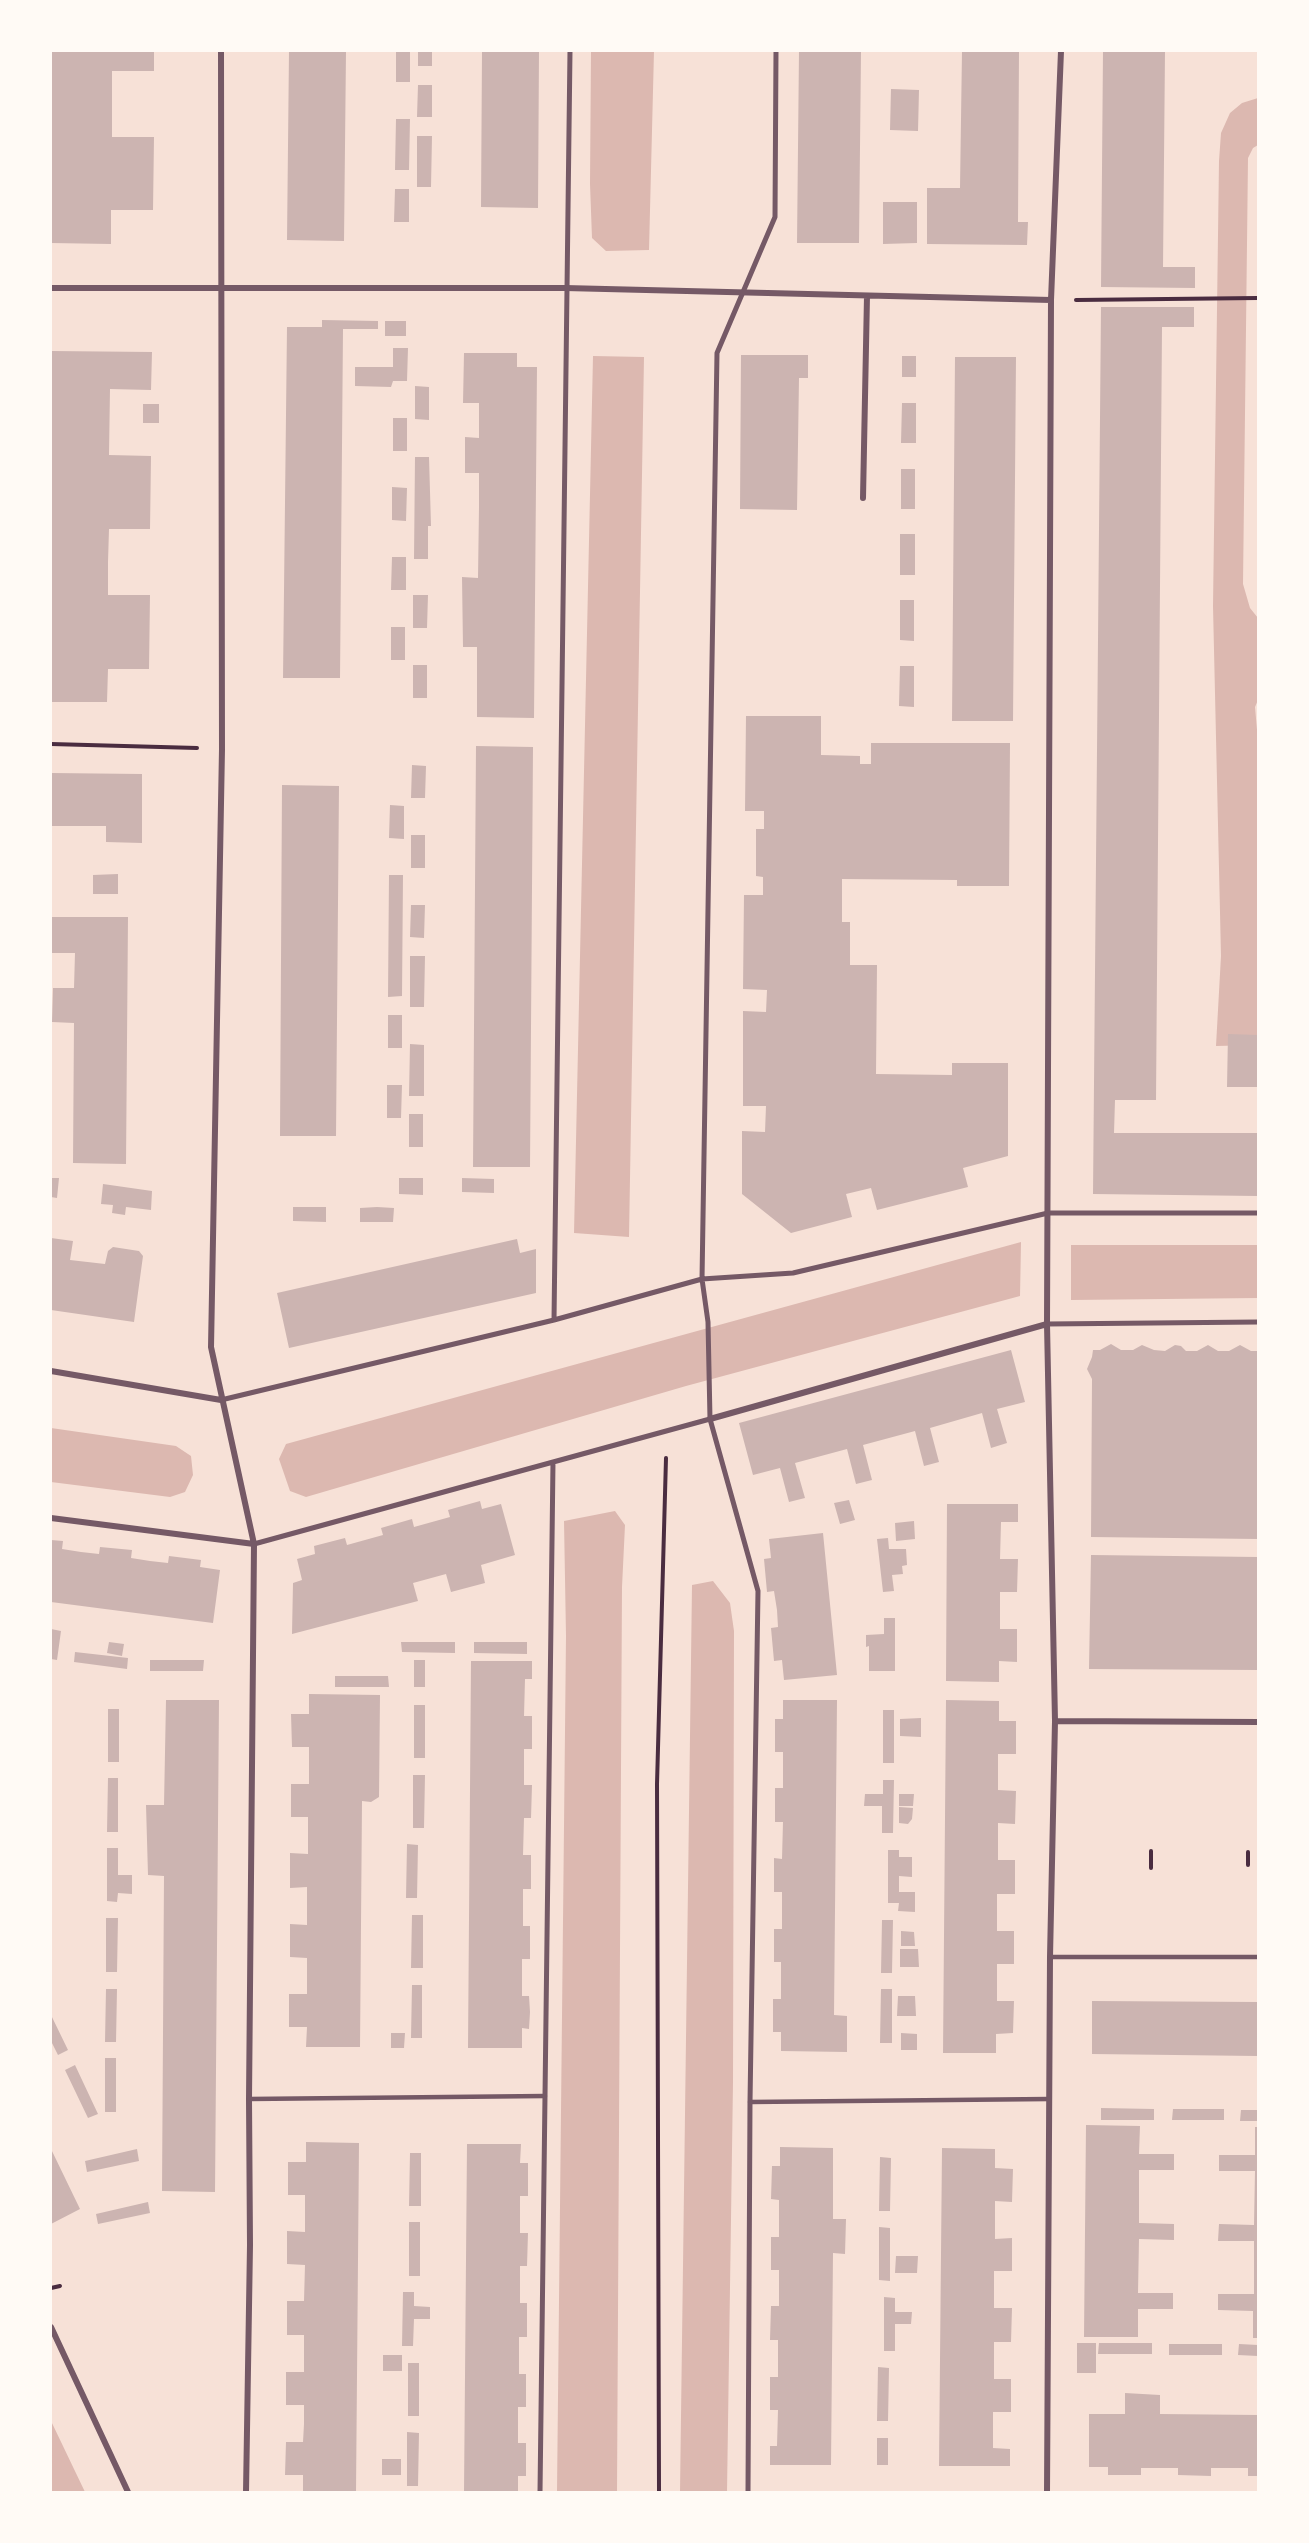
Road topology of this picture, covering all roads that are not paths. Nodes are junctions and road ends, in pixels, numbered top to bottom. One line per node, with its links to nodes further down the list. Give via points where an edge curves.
1 (221, 51): 5 (street)
2 (570, 51): 7 (street)
3 (776, 51): 8 (street, via 775,217)
4 (1061, 51): 10 (street)
5 (221, 287): 6 (street); 7 (street); 19 (street, via 222,749 211,1347)
6 (51, 288)
7 (565, 288): 8 (street); 15 (street)
8 (743, 294): 9 (street); 14 (street, via 717,353)
9 (867, 296): 10 (street); 11 (street)
10 (1051, 300): 12 (street)
11 (862, 498)
12 (1048, 1213): 13 (street); 14 (street, via 793,1273); 17 (street)
13 (1258, 1213)
14 (702, 1279): 15 (street); 20 (street, via 708,1322)
15 (554, 1320): 19 (street)
16 (1258, 1322): 17 (street)
17 (1047, 1324): 20 (street); 24 (street)
18 (51, 1371): 19 (street)
19 (221, 1400): 23 (street)
20 (710, 1419): 21 (street); 31 (street, via 758,1591)
21 (553, 1462): 23 (street); 28 (street)
22 (51, 1518): 23 (street)
23 (254, 1544): 29 (street)
24 (1055, 1721): 25 (street); 26 (street)
25 (1258, 1722)
26 (1050, 1957): 27 (lane); 30 (street)
27 (1258, 1957)
28 (545, 2096): 29 (lane); 35 (street)
29 (249, 2099): 34 (street)
30 (1049, 2099): 31 (lane); 37 (street)
31 (750, 2102): 36 (street)
32 (51, 2327): 33 (street)
33 (128, 2492)
34 (246, 2492)
35 (540, 2492)
36 (748, 2492)
37 (1047, 2492)

